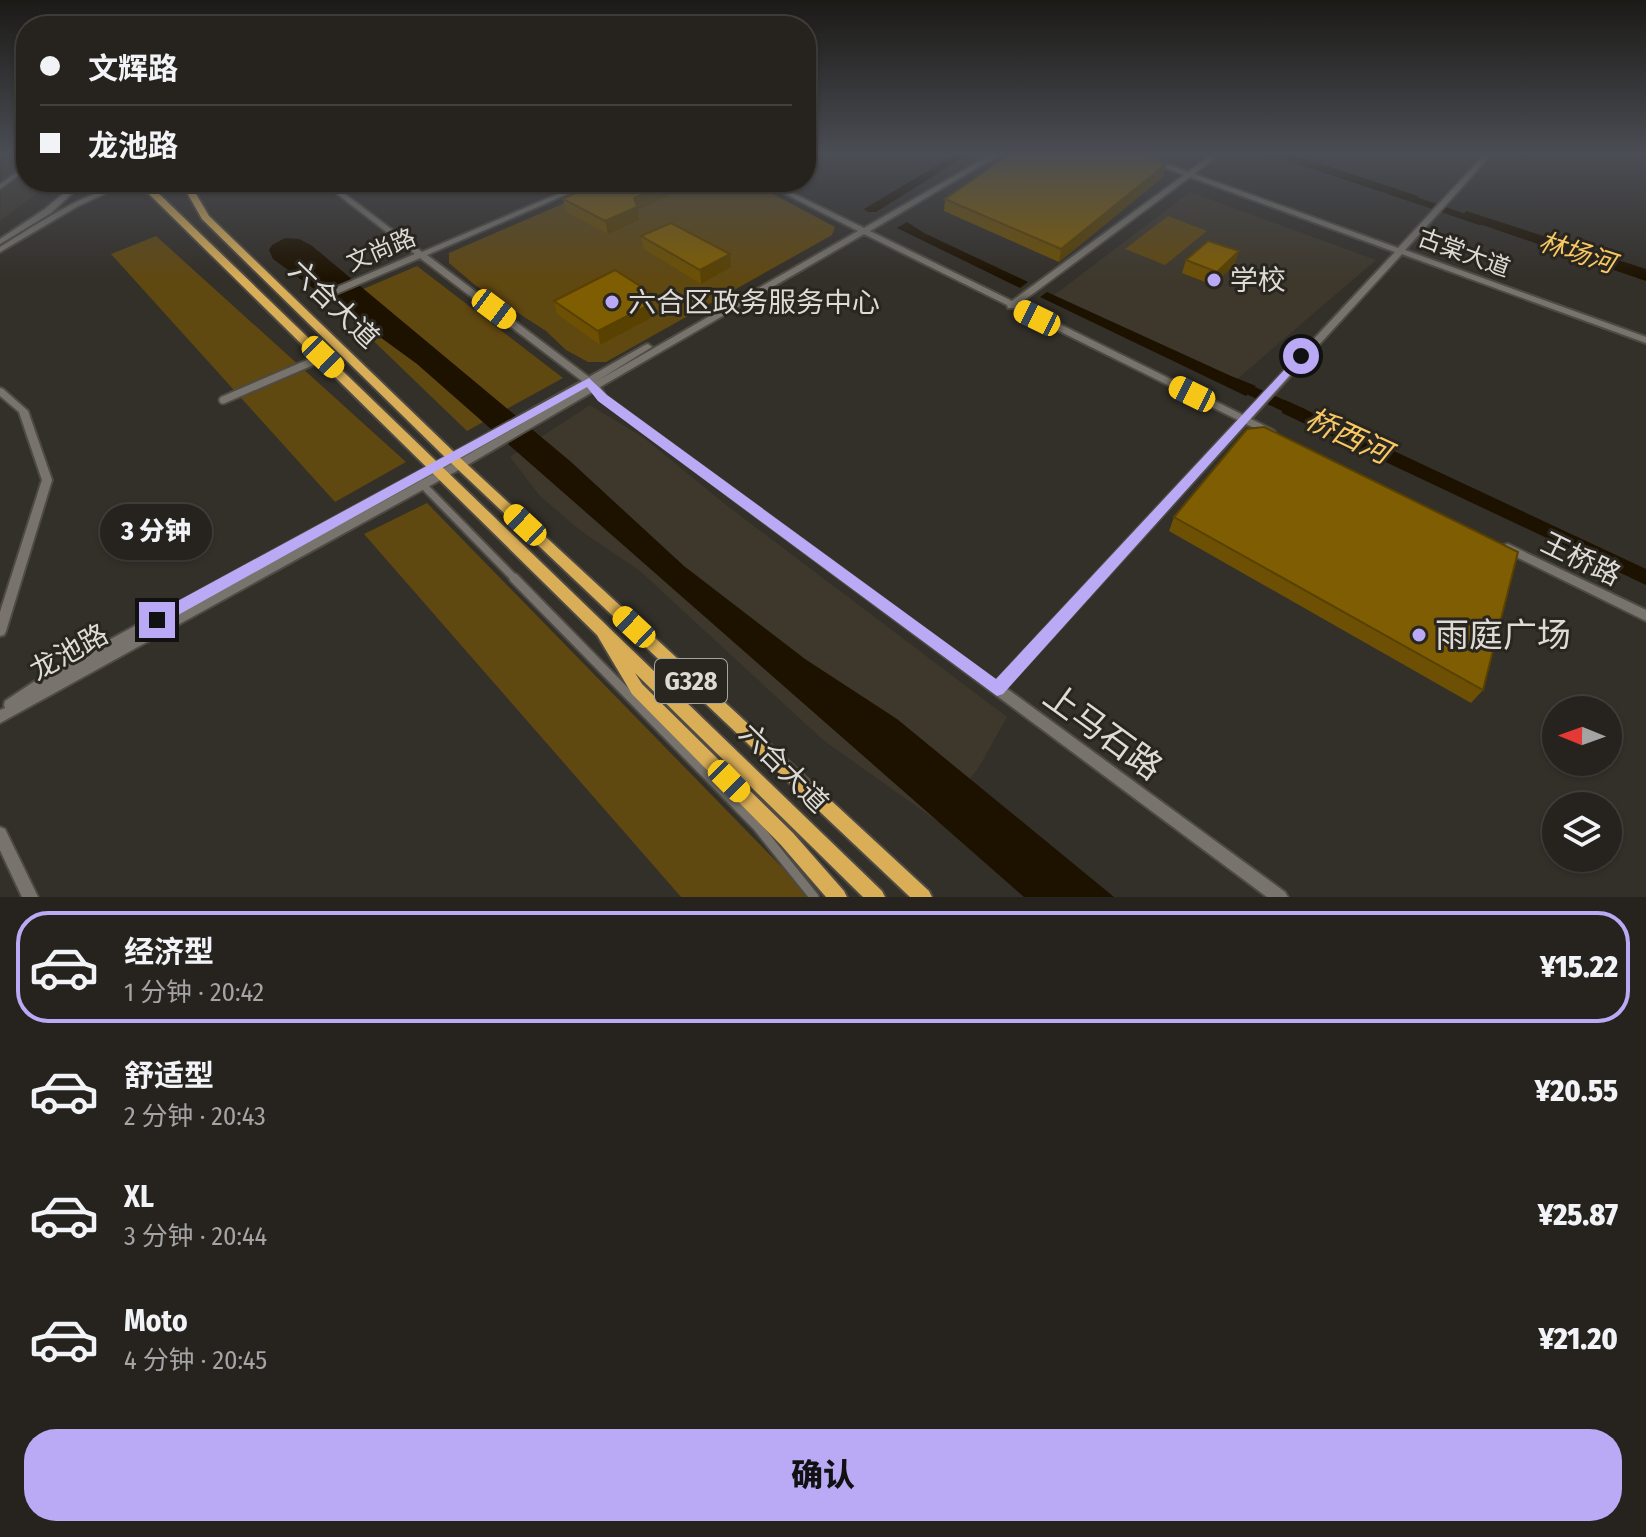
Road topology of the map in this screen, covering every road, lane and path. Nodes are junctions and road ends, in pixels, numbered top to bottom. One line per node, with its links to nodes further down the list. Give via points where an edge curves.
1 (65, 196): 14 (street)
2 (92, 196): 16 (street)
3 (156, 196): 21 (highway, 六合大道 / G328)
4 (193, 196): 27 (highway, 六合大道 / G328, via 205,217)
5 (343, 196): 17 (street, 上马石路)
6 (560, 196): 17 (street, 文尚路)
7 (792, 196): 13 (street)
8 (916, 196): 13 (street, 龙池路)
9 (920, 196): 13 (street, 龙池路)
10 (1158, 196): 19 (street)
11 (1255, 196): 15 (street, 古棠大道)
12 (1449, 196): 15 (street)
13 (858, 230): 19 (street); 22 (street, 龙池路)
14 (0, 242)
15 (1399, 249): 20 (street, 古棠大道); 25 (street)
16 (0, 250)
17 (422, 255): 18 (street, 文尚路); 22 (street, 上马石路)
18 (319, 298)
19 (1011, 306): 25 (street)
20 (1646, 338)
21 (323, 357): 24 (street); 28 (highway, 六合大道 / G328)
22 (592, 384): 27 (street, 龙池路); 34 (street, 上马石路, via 603,398)
23 (0, 391): 33 (street, via 23,411 47,480)
24 (223, 400)
25 (1243, 419): 26 (street); 34 (street)
26 (1285, 439)
27 (456, 461): 28 (street, 龙池路); 43 (highway, 六合大道 / G328)
28 (440, 470): 29 (street, 龙池路); 32 (highway, 六合大道 / G328); 35 (street, 龙池路, via 45,681)
29 (422, 484): 35 (street, 龙池路); 38 (street)
30 (1493, 541): 31 (street, 王桥路)
31 (1646, 616)
32 (596, 621): 36 (highway, via 637,689); 42 (highway, 六合大道 / G328)
33 (0, 631)
34 (997, 689): 44 (street, 上马石路)
35 (0, 714)
36 (769, 821): 38 (street); 41 (highway)
37 (0, 834): 39 (street)
38 (786, 860): 40 (street)
39 (30, 897)
40 (814, 897)
41 (838, 897)
42 (876, 897)
43 (923, 897)
44 (1280, 897)

